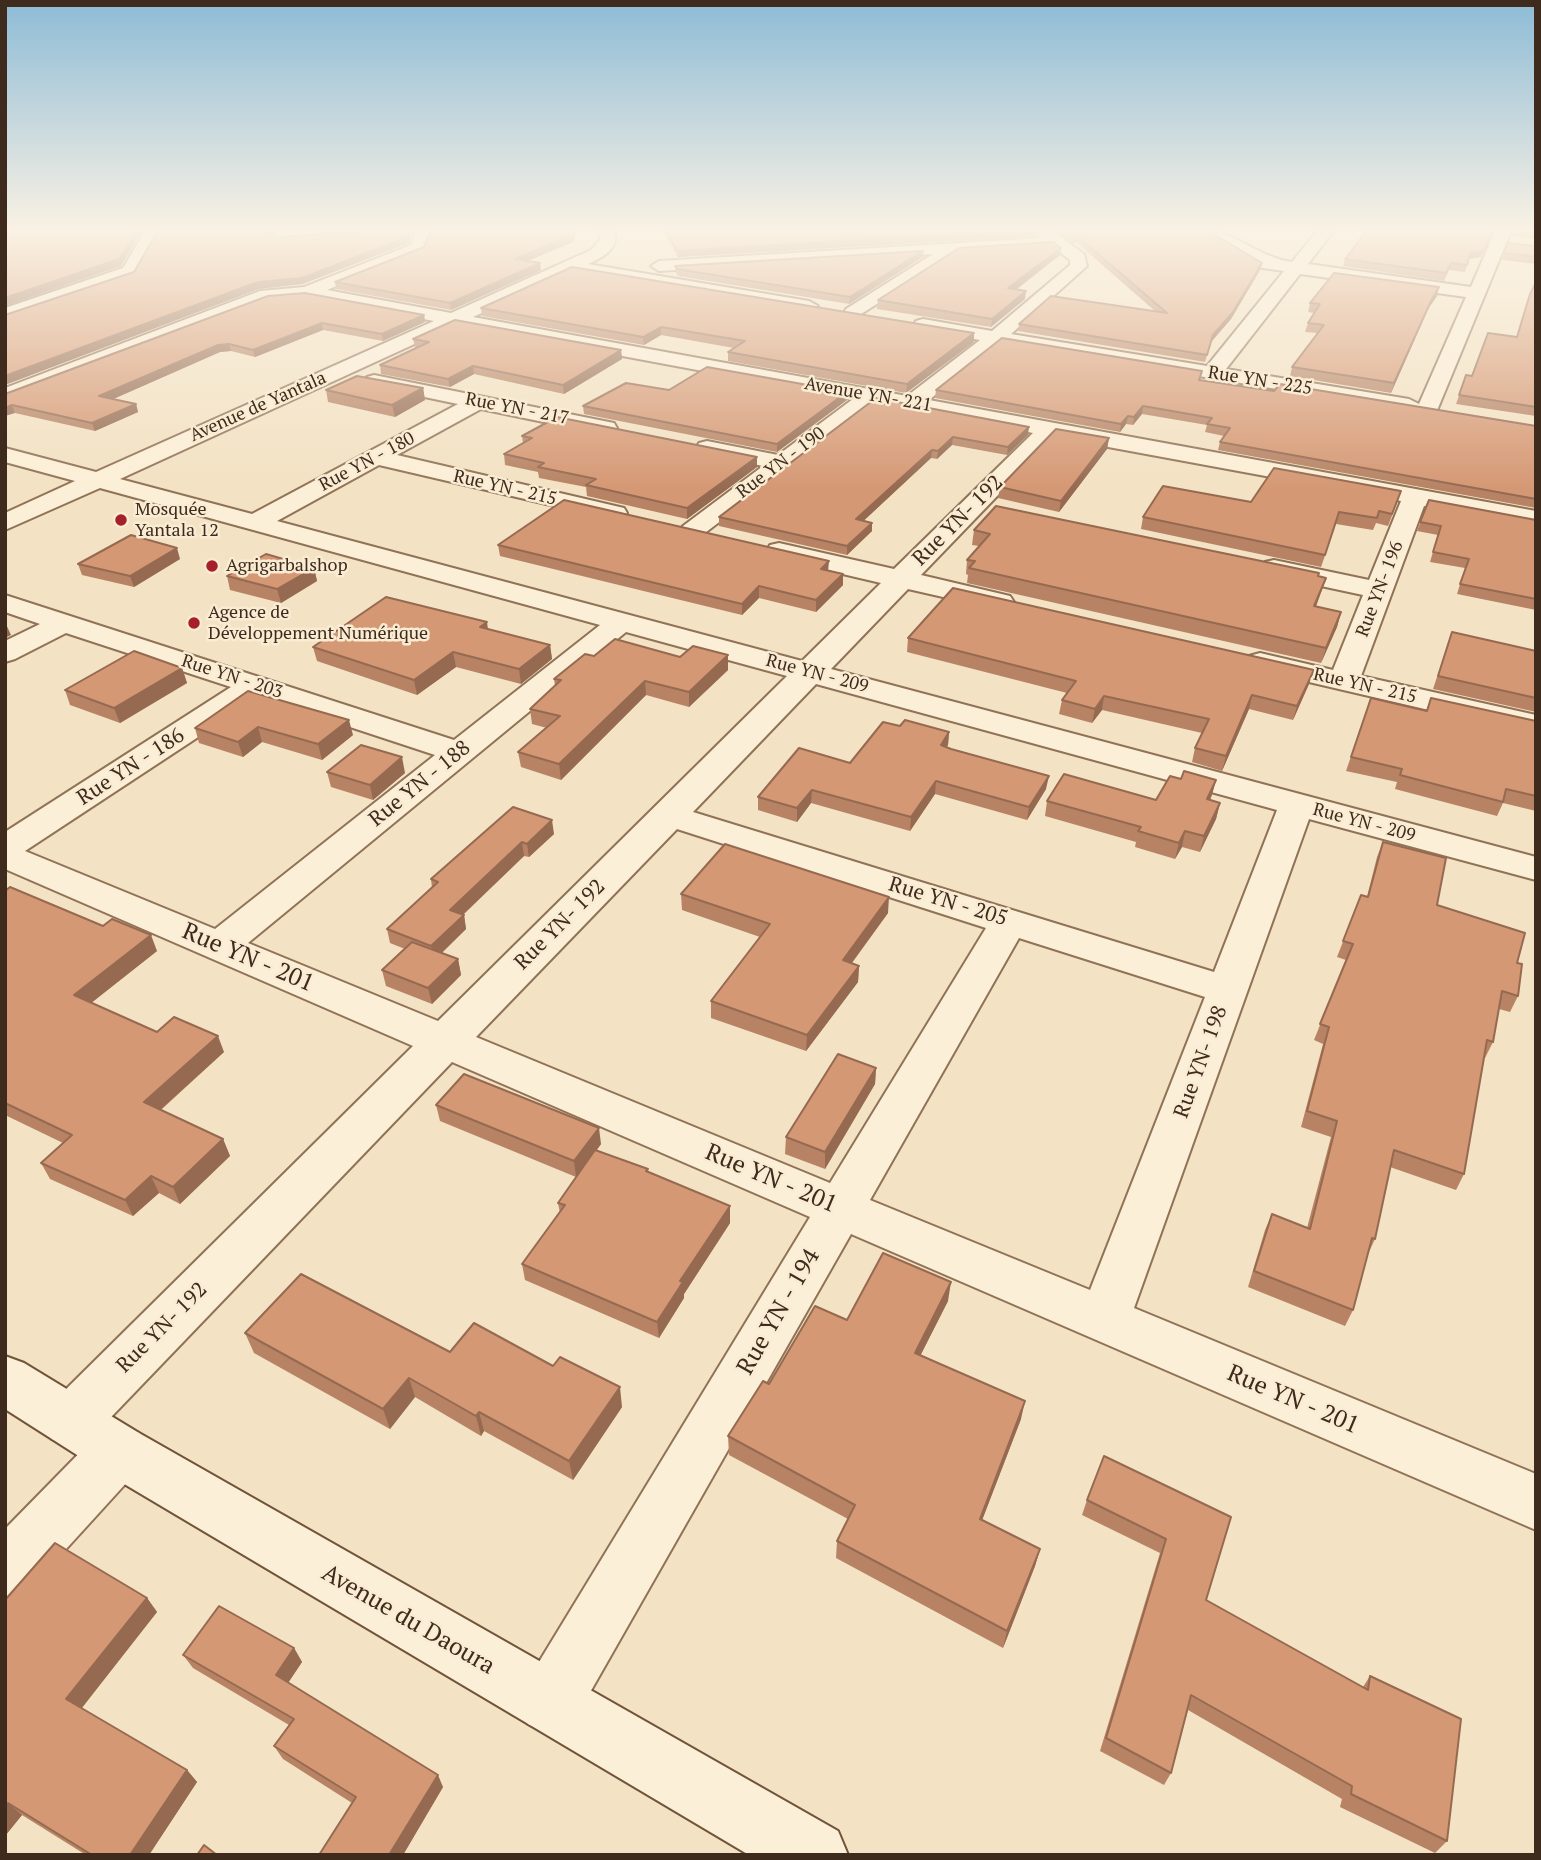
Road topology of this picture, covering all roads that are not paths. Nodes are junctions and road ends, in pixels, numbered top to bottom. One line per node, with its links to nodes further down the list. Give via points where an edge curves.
1 (201, 316): 14 (street, Avenue YN- 221)
2 (437, 316): 9 (street, Avenue YN- 221)
3 (461, 316): 9 (street, Avenue de Yantala)
4 (869, 316): 8 (street)
5 (1021, 316): 11 (street)
6 (1258, 316): 13 (street)
7 (1469, 316): 13 (street, Rue YN - 225, via 1435,410)
8 (877, 317)
9 (454, 319): 12 (street, Avenue de Yantala); 15 (street, Avenue YN- 221)
10 (901, 321): 11 (street, Rue YN - 225)
11 (996, 337): 13 (street, Rue YN - 225); 17 (street)
12 (334, 373): 16 (street, Rue YN - 217); 24 (street, Avenue de Yantala)
13 (1212, 373)
14 (5, 395)
15 (871, 396): 17 (street, Avenue YN- 221); 23 (street, Rue YN - 190)
16 (478, 402): 19 (street, Rue YN - 217); 22 (street, Rue YN - 180)
17 (912, 403): 18 (street, Avenue YN- 221)
18 (1049, 429): 25 (street, Avenue YN- 221); 31 (street, Rue YN- 192, via 987,508)
19 (623, 431)
20 (689, 444): 23 (street)
21 (5, 455): 24 (street, Rue YN - 209)
22 (375, 457): 28 (street, Rue YN - 180); 29 (street, Rue YN - 215)
23 (782, 463): 29 (street, Rue YN - 190)
24 (99, 479): 27 (street, Avenue de Yantala); 28 (street, Rue YN - 209)
25 (1415, 496): 26 (street, Avenue YN- 221); 32 (street, Rue YN- 196)
26 (1536, 519)
27 (5, 522)
28 (256, 522): 35 (street, Rue YN - 209)
29 (666, 525): 31 (street, Rue YN - 215)
30 (1244, 562): 32 (street)
31 (901, 579): 34 (street, Rue YN - 215); 39 (street, Rue YN- 192)
32 (1379, 590): 40 (street, Rue YN- 196)
33 (5, 603): 36 (street, Rue YN - 203)
34 (1022, 607)
35 (622, 621): 39 (street, Rue YN - 209); 43 (street, Rue YN - 188)
36 (65, 622): 37 (street); 41 (street, Rue YN - 203)
37 (5, 653)
38 (1237, 656): 40 (street, Rue YN - 215)
39 (809, 672): 44 (street, Rue YN - 209); 45 (street, Rue YN- 192)
40 (1344, 681): 42 (street, Rue YN - 215)
41 (256, 685): 43 (street, Rue YN - 203); 46 (street, Rue YN - 186)
42 (1536, 725)
43 (459, 752): 50 (street, Rue YN - 188)
44 (1297, 804): 48 (street, Rue YN - 209); 51 (street, Rue YN- 198)
45 (668, 815): 49 (street, Rue YN - 205); 52 (street, Rue YN- 192)
46 (5, 848)
47 (5, 856): 50 (street, Rue YN - 201)
48 (1536, 869)
49 (1009, 922): 51 (street, Rue YN - 205); 53 (street, Rue YN - 194)
50 (219, 946): 52 (street, Rue YN - 201)
51 (1227, 990): 54 (street, Rue YN- 198)
52 (445, 1041): 53 (street, Rue YN - 201); 56 (street, Rue YN- 192)
53 (840, 1208): 54 (street, Rue YN - 201); 59 (street, Rue YN - 194)
54 (1104, 1320): 57 (street, Rue YN - 201)
55 (5, 1380): 56 (street, Avenue du Daoura)
56 (95, 1436): 58 (street, Rue YN- 192); 59 (street, Avenue du Daoura)
57 (1536, 1502)
58 (5, 1572)
59 (550, 1702): 60 (street, Avenue du Daoura)
60 (814, 1855)

